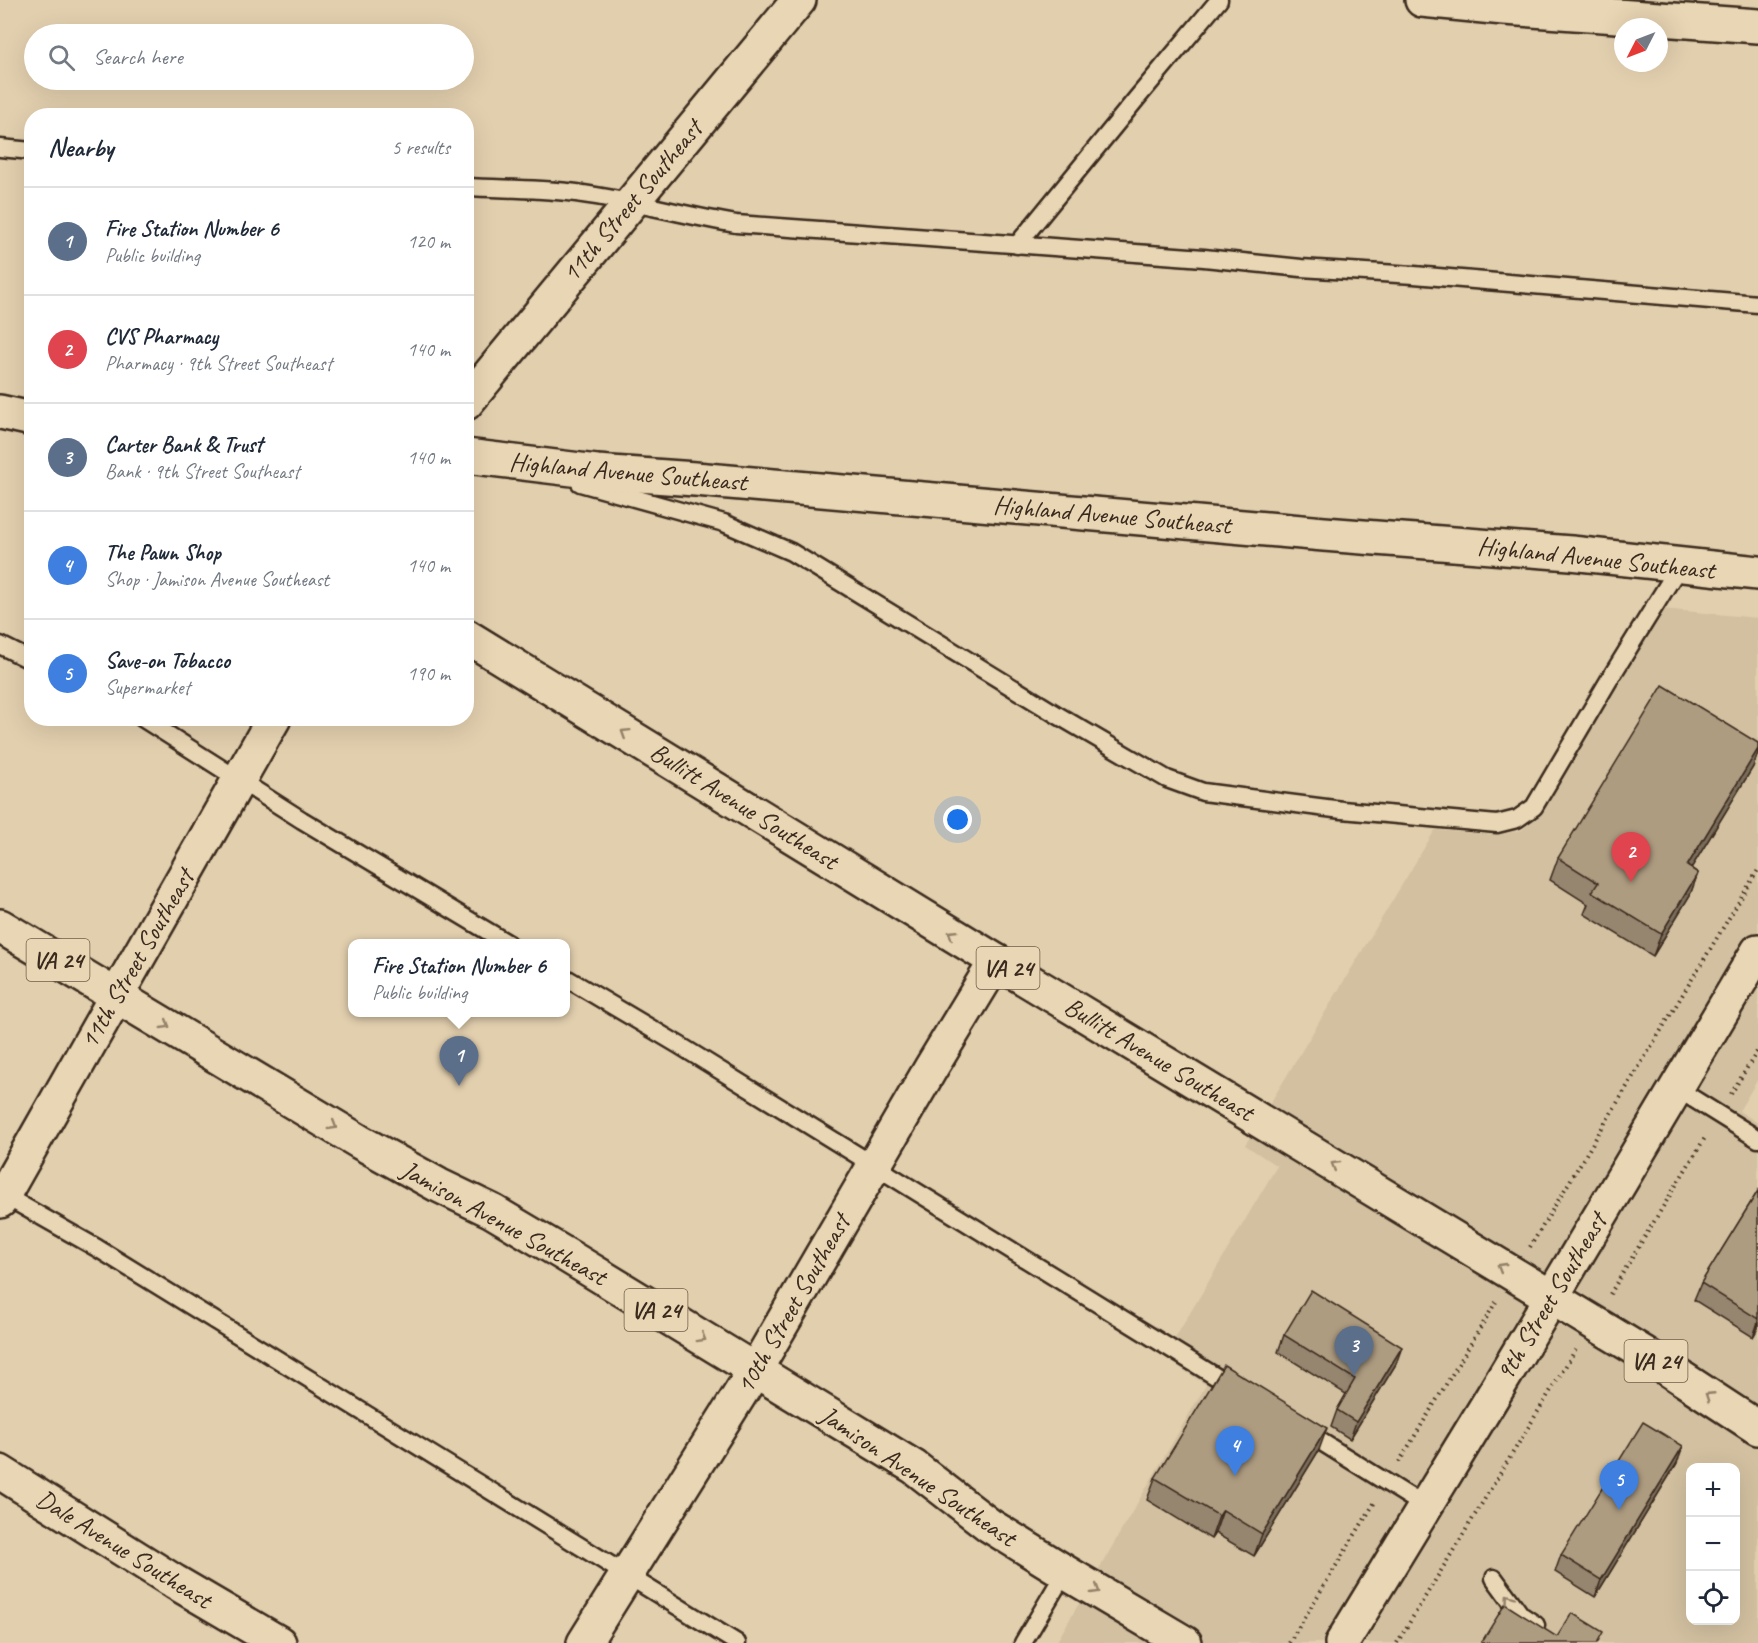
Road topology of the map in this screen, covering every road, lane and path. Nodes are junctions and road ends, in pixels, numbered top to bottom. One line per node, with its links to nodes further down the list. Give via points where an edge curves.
1 (800, 0): 8 (street, 11th Street Southeast)
2 (1219, 0): 9 (lane)
3 (1422, 0): 4 (street)
4 (1758, 26)
5 (0, 148): 6 (lane)
6 (24, 150)
7 (474, 187): 8 (lane, via 568,192)
8 (630, 203): 9 (lane, via 736,224); 11 (street, 11th Street Southeast)
9 (1017, 245): 10 (lane)
10 (1758, 304)
11 (474, 393)
12 (0, 412): 13 (street)
13 (24, 417)
14 (474, 457): 15 (street, Highland Avenue Southeast)
15 (503, 461): 16 (street, Highland Avenue Southeast); 16 (lane, via 724,523 791,552 1167,779 1203,792 1461,821 1497,824 1517,819 1534,807)
16 (1680, 565): 17 (street, Highland Avenue Southeast)
17 (1758, 573)
18 (474, 641): 27 (street, Bullitt Avenue Southeast / VA 24, one-way to 18)
19 (0, 645): 20 (lane)
20 (24, 657)
21 (155, 726): 23 (lane)
22 (269, 726): 23 (street, 11th Street Southeast)
23 (239, 780): 25 (lane); 29 (street, 11th Street Southeast)
24 (0, 926): 29 (street, Jamison Avenue Southeast / VA 24)
25 (501, 939)
26 (1758, 951): 30 (street, 9th Street Southeast)
27 (996, 961): 32 (street, 10th Street Southeast); 34 (street, Bullitt Avenue Southeast / VA 24, one-way to 27)
28 (570, 980): 32 (lane)
29 (116, 995): 33 (street, 11th Street Southeast); 35 (street, Jamison Avenue Southeast / VA 24, one-way to 35, via 360,1142 492,1211)
30 (1676, 1088): 31 (lane); 34 (street, 9th Street Southeast)
31 (1758, 1138)
32 (874, 1165): 35 (street, 10th Street Southeast); 36 (lane)
33 (1, 1196): 42 (lane, via 98,1248)
34 (1551, 1297): 38 (street, Bullitt Avenue Southeast / VA 24, one-way to 34); 40 (street, 9th Street Southeast)
35 (755, 1370): 41 (street, Jamison Avenue Southeast / VA 24, via 914,1467 989,1525); 42 (street, 10th Street Southeast)
36 (1246, 1396)
37 (1285, 1420): 40 (lane)
38 (1758, 1428)
39 (0, 1472): 45 (street, Dale Avenue Southeast)
40 (1426, 1507): 50 (street, 9th Street Southeast)
41 (1065, 1572): 48 (lane); 49 (street, Jamison Avenue Southeast / VA 24, one-way to 49)
42 (627, 1574): 46 (street, 10th Street Southeast); 47 (lane)
43 (1494, 1578): 44 (lane, one-way to 43, via 1521,1615)
44 (1550, 1633)
45 (279, 1643)
46 (584, 1643)
47 (737, 1643)
48 (1023, 1643)
49 (1185, 1643)
50 (1342, 1643)

